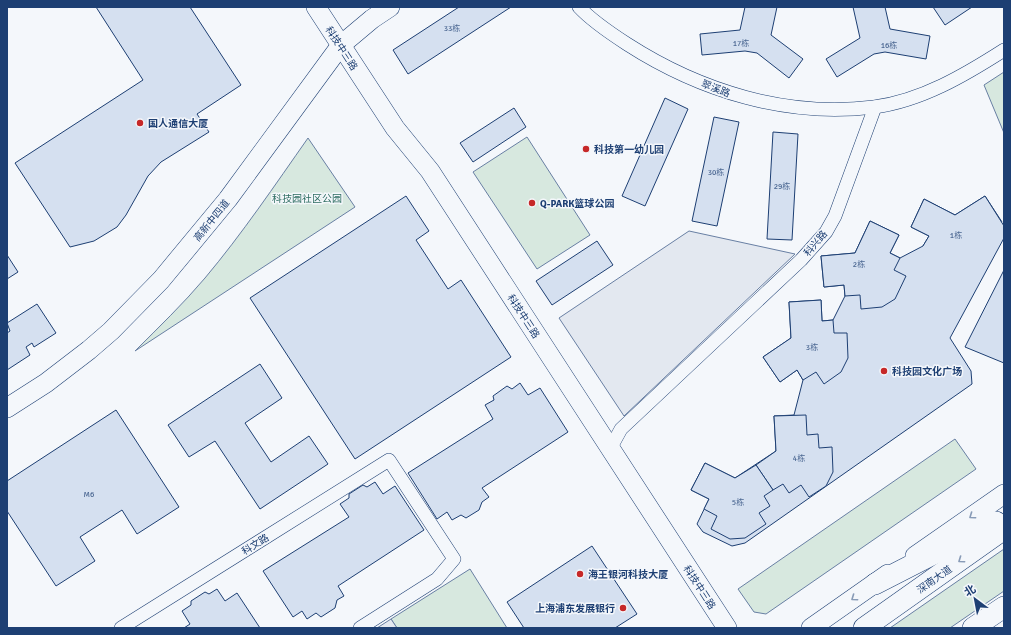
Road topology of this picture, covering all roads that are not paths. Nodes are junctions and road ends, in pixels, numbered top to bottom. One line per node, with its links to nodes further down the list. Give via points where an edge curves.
1 (316, 7): 4 (main road, 科技中三路)
2 (390, 7): 4 (main road, 高新中四道, via 372,18)
3 (578, 7): 6 (street, 翠溪路, via 640,52 671,69 731,94 760,101 819,108)
4 (340, 45): 7 (main road, 高新中四道, via 228,199 161,280 89,350 46,383); 8 (main road, 科技中三路, via 395,128 430,171)
5 (1004, 50): 6 (street, via 969,73 948,83 924,93)
6 (875, 107): 8 (street, 科兴路, via 826,232 801,260 621,429)
7 (7, 408)
8 (610, 449): 16 (main road, 科技中三路)
9 (1004, 494): 12 (main road, one-way to 12)
10 (1004, 518): 12 (main road)
11 (1004, 529): 18 (main road, 深南大道, one-way to 18)
12 (874, 584): 17 (main road, one-way to 17)
13 (1004, 607): 19 (main road)
14 (121, 628): 15 (street, 科文路, via 389,460 454,559 437,579)
15 (360, 628)
16 (727, 628)
17 (811, 628)
18 (864, 628)
19 (973, 628)

